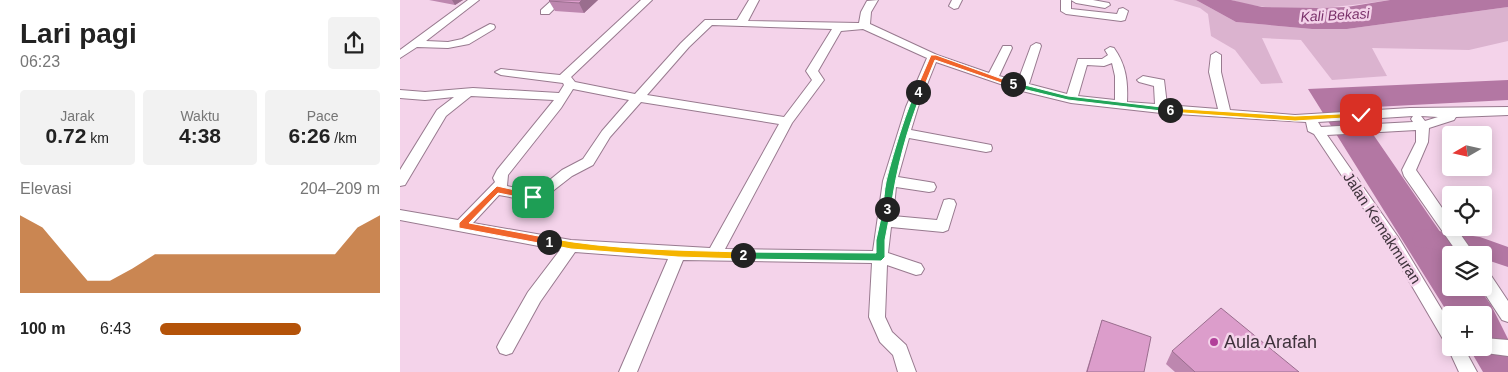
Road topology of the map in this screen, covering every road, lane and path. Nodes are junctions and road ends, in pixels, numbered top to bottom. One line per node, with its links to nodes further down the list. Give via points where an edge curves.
1 (474, 0): 15 (street)
2 (558, 0): 10 (street)
3 (647, 0): 25 (street)
4 (754, 0): 11 (street)
5 (873, 0): 12 (street, via 863,18)
6 (1066, 0): 9 (street, via 1066,11 1122,18)
7 (1076, 0): 8 (street)
8 (1105, 4)
9 (1124, 11)
10 (544, 12)
11 (741, 23): 14 (street); 30 (street, via 708,22)
12 (865, 26): 14 (street); 21 (street)
13 (490, 27): 15 (street, via 465,42)
14 (843, 27): 39 (street, via 838,29 812,71 818,80)
15 (415, 44): 19 (street)
16 (1036, 46): 26 (street)
17 (1007, 48): 23 (street)
18 (1112, 53): 31 (street, via 1104,63 1082,61); 32 (street, via 1119,64 1122,80)
19 (400, 55)
20 (1216, 55): 37 (street, via 1215,72)
21 (933, 57): 23 (street); 42 (street)
22 (501, 72): 25 (street)
23 (992, 78): 26 (street)
24 (1143, 80): 33 (street, via 1160,83)
25 (567, 82): 29 (street); 30 (street)
26 (1022, 87): 31 (street)
27 (400, 94): 28 (street)
28 (466, 94): 29 (street); 44 (street, via 441,113)
29 (563, 96): 47 (street, via 502,173 502,183)
30 (638, 98): 39 (street); 47 (street, via 606,134 588,162 567,173 543,194 533,197)
31 (1071, 99): 32 (street)
32 (1121, 105): 33 (street)
33 (1161, 109): 37 (street)
34 (1508, 111): 36 (street)
35 (1404, 112): 36 (street); 40 (street); 41 (street)
36 (1460, 113): 41 (street)
37 (1228, 115): 38 (street)
38 (1295, 119): 40 (street); 40 (street, Jalan Kemakmuran, via 1309,118)
39 (787, 121): 55 (street)
40 (1324, 126): 41 (street); 60 (street, Jalan Kemakmuran)
41 (1417, 126): 53 (street, via 1422,142 1409,170 1410,176)
42 (905, 133): 43 (street); 45 (street)
43 (986, 148)
44 (400, 181)
45 (890, 181): 46 (street); 50 (street)
46 (929, 187)
47 (497, 189): 51 (street)
48 (949, 204): 50 (street, via 943,226)
49 (400, 215): 51 (street)
50 (886, 221): 56 (street)
51 (462, 225): 52 (street)
52 (571, 246): 54 (street); 62 (street, via 534,296)
53 (1461, 246)
54 (678, 254): 55 (street); 65 (street)
55 (714, 255): 56 (street)
56 (881, 257): 57 (street); 66 (street, via 877,316 886,337 900,350)
57 (916, 269)
58 (1492, 292): 59 (street)
59 (1508, 316)
60 (1442, 325)
61 (1492, 347): 63 (street)
62 (506, 348)
63 (1508, 348)
64 (1459, 356): 67 (street)
65 (628, 372)
66 (908, 372)
67 (1468, 372)

